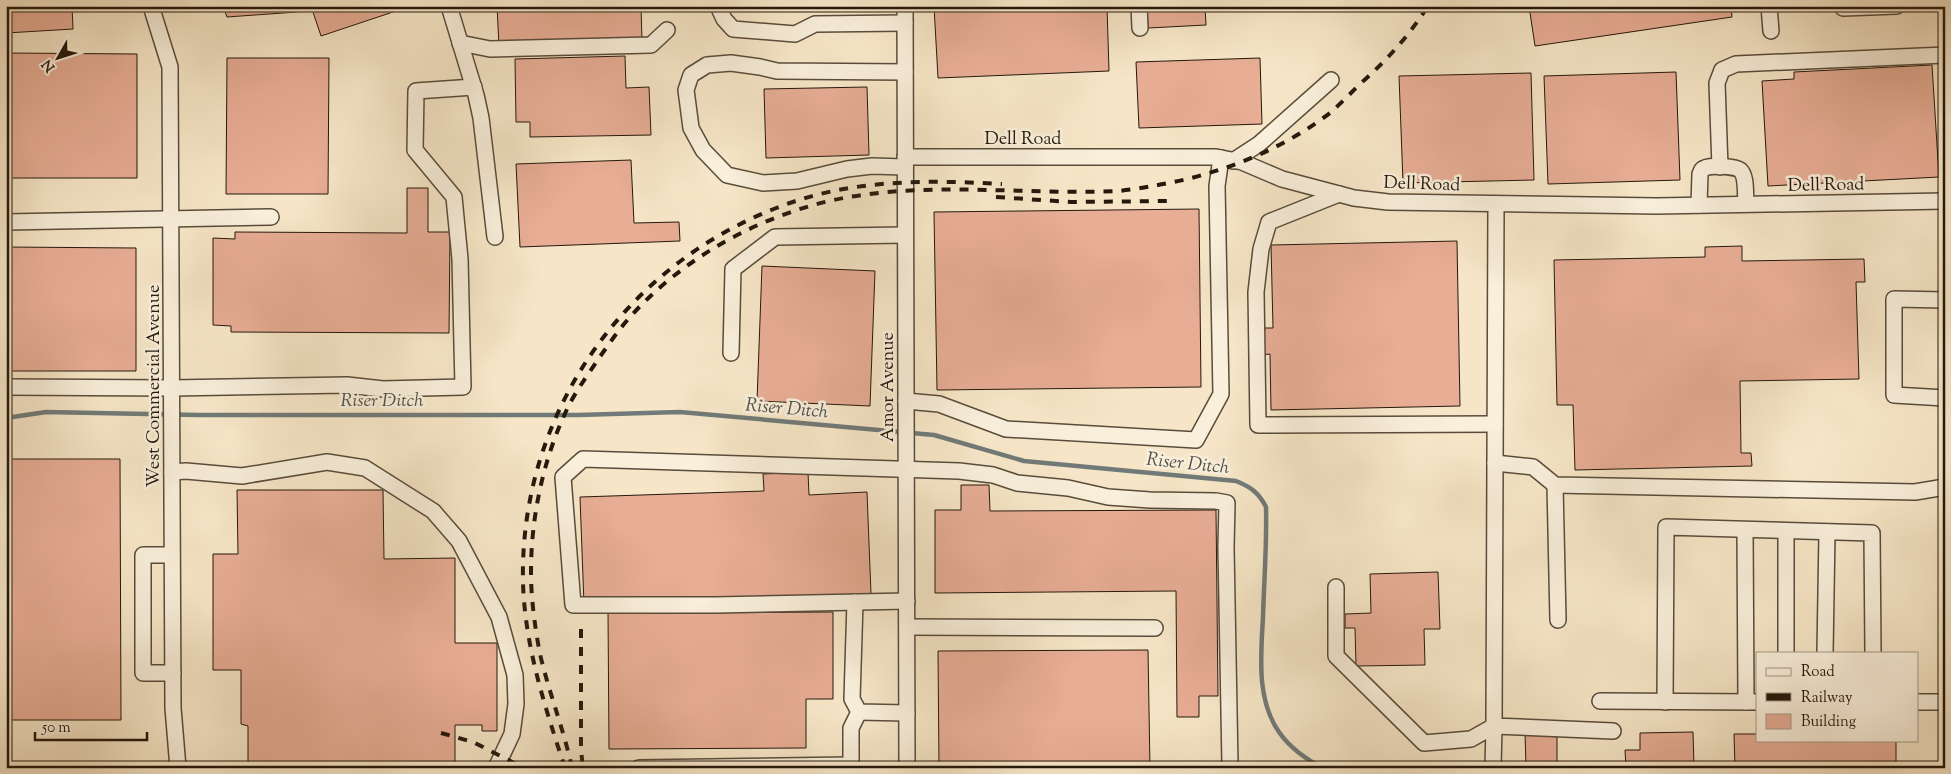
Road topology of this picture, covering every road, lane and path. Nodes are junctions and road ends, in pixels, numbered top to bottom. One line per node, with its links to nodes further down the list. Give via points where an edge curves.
1 (150, 6): 27 (street, West Commercial Avenue, via 170,66)
2 (449, 6): 13 (street)
3 (718, 6): 9 (street, via 733,29 795,34 815,24)
4 (905, 6): 9 (street, Amor Avenue)
5 (1139, 6): 10 (street)
6 (1769, 6): 12 (street)
7 (1897, 6): 8 (street)
8 (1843, 8)
9 (905, 23): 15 (street, Amor Avenue)
10 (1140, 28)
11 (667, 30): 13 (street, via 651,45 490,49)
12 (1771, 31)
13 (460, 43): 17 (street)
14 (1945, 55): 20 (street, via 1736,64 1722,70 1717,83)
15 (905, 72): 19 (street, Amor Avenue); 19 (street, Dell Road, via 777,71 731,63 707,65 691,75 686,90 691,128 703,150 727,175 763,183 796,181 847,169)
16 (1331, 80): 18 (street, via 1259,144)
17 (474, 87): 30 (street, via 481,118); 34 (street, via 416,91 415,150 454,197 460,259 463,387 383,389 347,384)
18 (1227, 159): 19 (street, Dell Road, via 1178,156); 21 (street, Dell Road); 36 (street, via 1217,186 1221,394 1196,440 1006,429 939,404)
19 (905, 162): 29 (street, Amor Avenue)
20 (1720, 167): 24 (street, via 1740,170); 25 (street, via 1702,169)
21 (1339, 194): 23 (street, Dell Road, via 1388,202); 37 (street, via 1269,222 1261,249 1256,292 1258,425)
22 (1945, 201): 24 (street, Dell Road)
23 (1496, 204): 25 (street, Dell Road); 37 (street)
24 (1746, 204): 25 (street, Dell Road)
25 (1699, 205)
26 (271, 217): 27 (street)
27 (171, 218): 28 (street); 34 (street, West Commercial Avenue)
28 (6, 222)
29 (905, 235): 32 (street, via 774,237 733,270); 36 (street, Amor Avenue)
30 (495, 237)
31 (1945, 300): 35 (street, via 1894,299 1894,395)
32 (731, 353)
33 (6, 387): 34 (street)
34 (172, 388): 40 (street, West Commercial Avenue)
35 (1945, 398)
36 (906, 401): 39 (street, Amor Avenue)
37 (1495, 424): 38 (street)
38 (1495, 463): 41 (street, via 1533,467); 64 (street)
39 (906, 470): 48 (street, via 583,459 564,477 573,606); 49 (street, Amor Avenue); 66 (street, via 993,475 1017,483 1068,488 1108,497 1227,504)
40 (172, 472): 46 (street, West Commercial Avenue); 69 (street, via 242,476 327,462 365,468 433,511 459,541 499,617 515,675 512,734)
41 (1555, 485): 42 (street, via 1915,492); 50 (street)
42 (1945, 487)
43 (1745, 530): 44 (street); 58 (street, via 1666,527); 59 (street)
44 (1786, 531): 45 (street); 53 (street)
45 (1827, 532): 54 (street); 55 (street, via 1872,533)
46 (172, 554): 56 (street, West Commercial Avenue); 56 (street, via 143,555 143,673)
47 (1336, 587): 64 (street, via 1336,656 1424,742 1471,739)
48 (855, 602): 49 (street); 62 (street, via 852,699)
49 (907, 602): 51 (street, Amor Avenue)
50 (1558, 620)
51 (907, 627): 52 (street); 63 (street, Amor Avenue)
52 (1155, 628)
53 (1786, 652)
54 (1825, 652)
55 (1873, 652)
56 (173, 673): 68 (street, West Commercial Avenue)
57 (1600, 701): 58 (street)
58 (1665, 702): 59 (street)
59 (1752, 702)
60 (1918, 702): 61 (street)
61 (1945, 702)
62 (859, 712): 63 (street); 67 (street, via 850,728)
63 (907, 713): 71 (street, Amor Avenue)
64 (1494, 726): 65 (street); 72 (street)
65 (1613, 731)
66 (1230, 765)
67 (851, 766): 70 (street)
68 (178, 768)
69 (496, 768)
70 (639, 768)
71 (907, 768)
72 (1493, 768)

